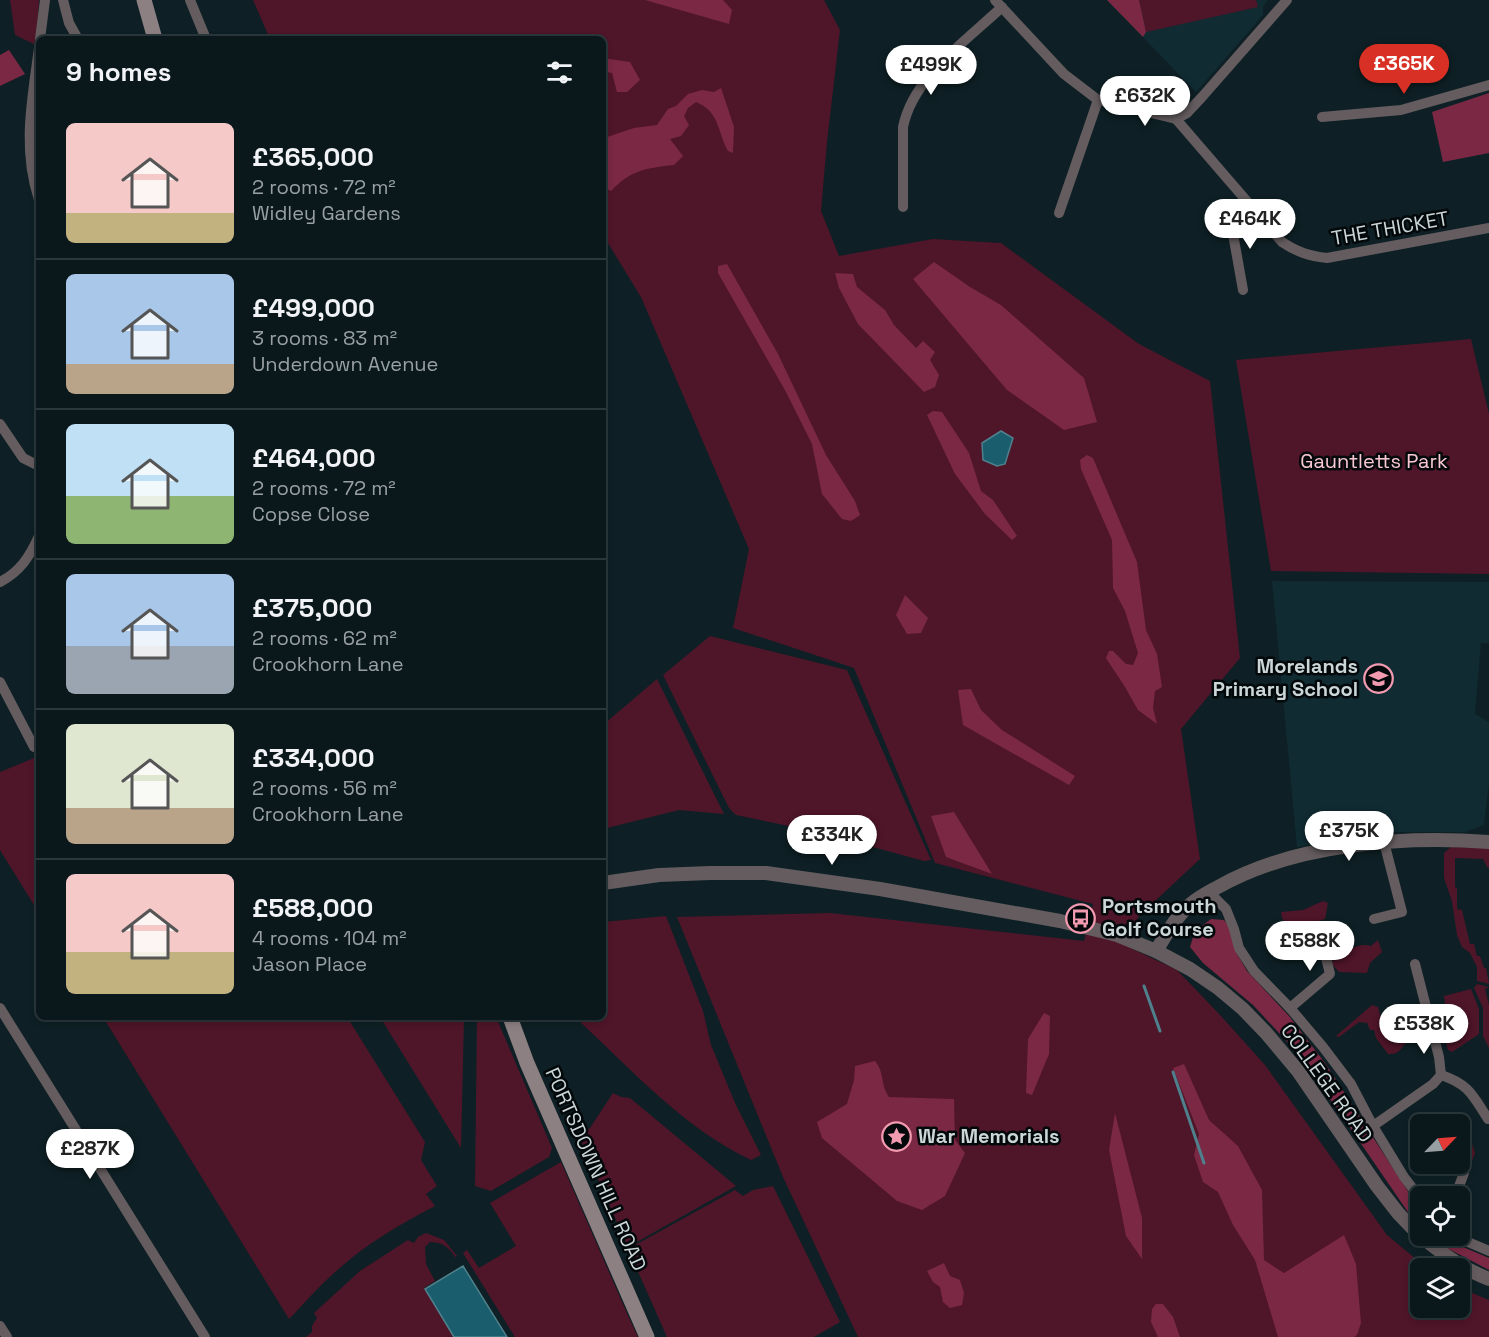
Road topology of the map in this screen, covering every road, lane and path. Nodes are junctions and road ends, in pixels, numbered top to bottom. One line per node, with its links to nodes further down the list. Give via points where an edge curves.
1 (45, 0): 7 (street)
2 (63, 0): 8 (street)
3 (144, 0): 9 (main road)
4 (190, 0): 10 (street)
5 (1287, 0): 15 (street, via 1202,97)
6 (998, 4): 13 (street, via 1064,74); 17 (street, via 929,76 906,115)
7 (40, 36)
8 (76, 36)
9 (154, 36)
10 (205, 36)
11 (36, 70): 16 (street, via 29,145)
12 (1489, 85): 14 (street, via 1401,110)
13 (1098, 100): 15 (street); 19 (street)
14 (1322, 117)
15 (1176, 120): 18 (street, THE THICKET)
16 (36, 188)
17 (903, 207)
18 (1252, 208): 20 (street, THE THICKET, via 1282,242 1309,256 1327,258); 21 (street, via 1233,234)
19 (1059, 213)
20 (1489, 228)
21 (1243, 290)
22 (0, 424): 23 (street, via 22,458)
23 (36, 465)
24 (36, 543): 25 (street, via 23,564)
25 (0, 582)
26 (0, 682): 27 (street)
27 (34, 747)
28 (1384, 842): 29 (street); 31 (street, via 1353,844 1281,862); 32 (street, via 1402,912)
29 (1489, 842)
30 (606, 883): 34 (street, COLLEGE ROAD, via 659,875 766,873 1060,921 1117,935)
31 (1209, 892): 34 (street, via 1191,903); 37 (street, via 1226,909 1239,948 1254,971)
32 (1374, 919)
33 (1320, 933): 37 (street, via 1330,974)
34 (1156, 951): 43 (street, COLLEGE ROAD, via 1218,988 1267,1034 1298,1071 1377,1186)
35 (1415, 964): 39 (street)
36 (0, 1008): 50 (street)
37 (1290, 1008): 41 (street, via 1351,1084)
38 (511, 1020): 51 (main road, PORTSDOWN HILL ROAD)
39 (1441, 1075): 40 (street, via 1458,1080 1468,1089); 41 (street)
40 (1488, 1119)
41 (1373, 1126): 42 (street)
42 (1410, 1186)
43 (1410, 1225)
44 (1470, 1243): 46 (street)
45 (1433, 1246): 47 (street, COLLEGE ROAD)
46 (1489, 1251)
47 (1489, 1280)
48 (0, 1326): 49 (street)
49 (7, 1337)
50 (205, 1337)
51 (646, 1337)

